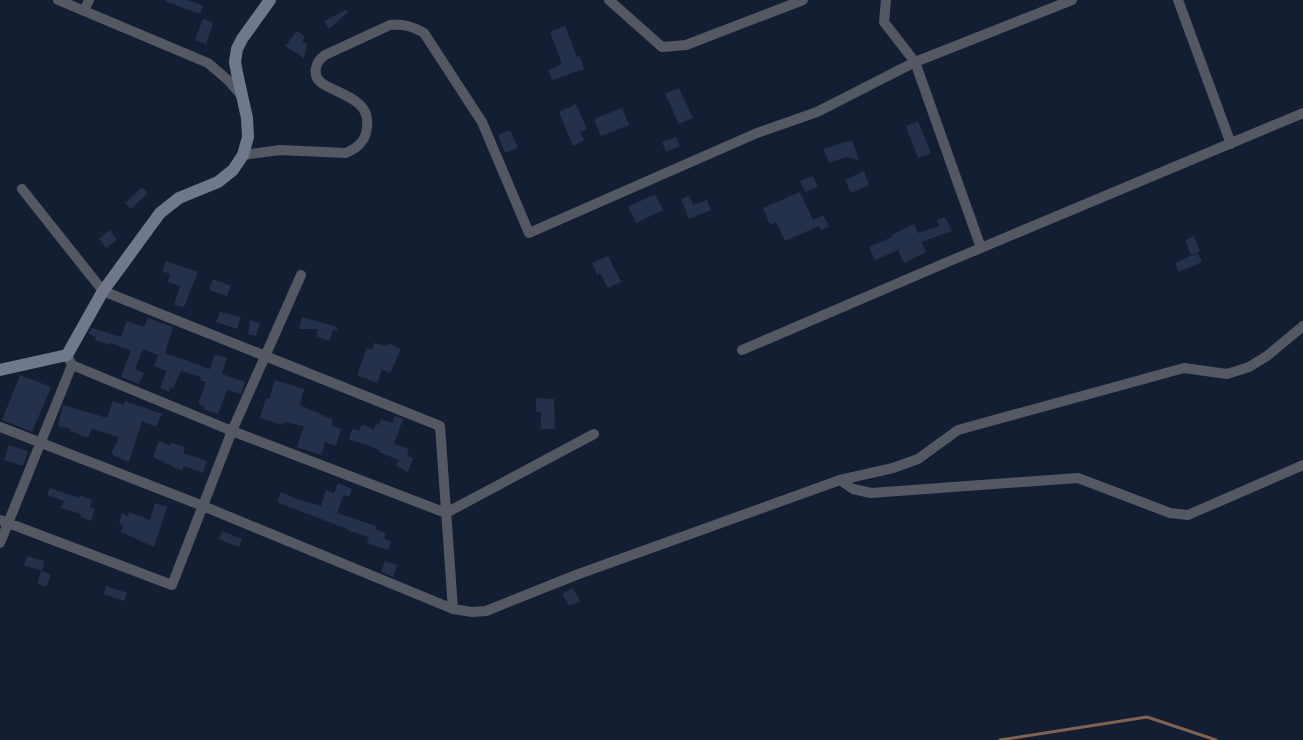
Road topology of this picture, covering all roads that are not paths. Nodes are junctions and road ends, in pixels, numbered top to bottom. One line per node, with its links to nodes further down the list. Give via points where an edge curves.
1 (58, 0): 9 (street)
2 (89, 0): 9 (street)
3 (608, 0): 4 (street, via 662,47 686,45)
4 (803, 0)
5 (886, 0): 10 (street, via 884,22)
6 (1072, 0): 10 (street)
7 (1178, 0): 13 (street)
8 (267, 1): 11 (street, via 237,50 235,62)
9 (84, 11): 11 (street, via 208,63)
10 (915, 62): 14 (street, via 817,112 757,133 529,233 482,122 424,33 414,27 390,25 325,55 317,62 315,73 321,82 353,98 366,114 367,133 356,149 346,154 280,150); 16 (street)
11 (242, 95): 14 (street, via 248,137)
12 (1303, 113): 13 (street)
13 (1231, 144): 16 (street)
14 (243, 155): 18 (street, via 233,170 218,182 179,198 160,213)
15 (22, 189): 18 (street)
16 (981, 248): 20 (street)
17 (301, 275): 21 (street)
18 (103, 291): 21 (street); 22 (street)
19 (1303, 326): 29 (street, via 1249,367 1227,374 1184,368 958,430 918,458 893,468)
20 (742, 350)
21 (265, 356): 25 (street); 31 (street, via 440,426)
22 (69, 360): 23 (street); 25 (street); 27 (street)
23 (0, 370)
24 (0, 427): 27 (street)
25 (232, 431): 30 (street); 31 (street)
26 (594, 434): 31 (street)
27 (41, 443): 30 (street); 32 (street)
28 (1303, 465): 29 (street, via 1188,515 1170,513 1078,478 871,493 853,490)
29 (840, 480): 34 (street, via 576,575 486,611)
30 (202, 506): 32 (street, via 172,585); 34 (street)
31 (446, 513): 34 (street)
32 (4, 522): 33 (street)
33 (0, 542)
34 (453, 609)

